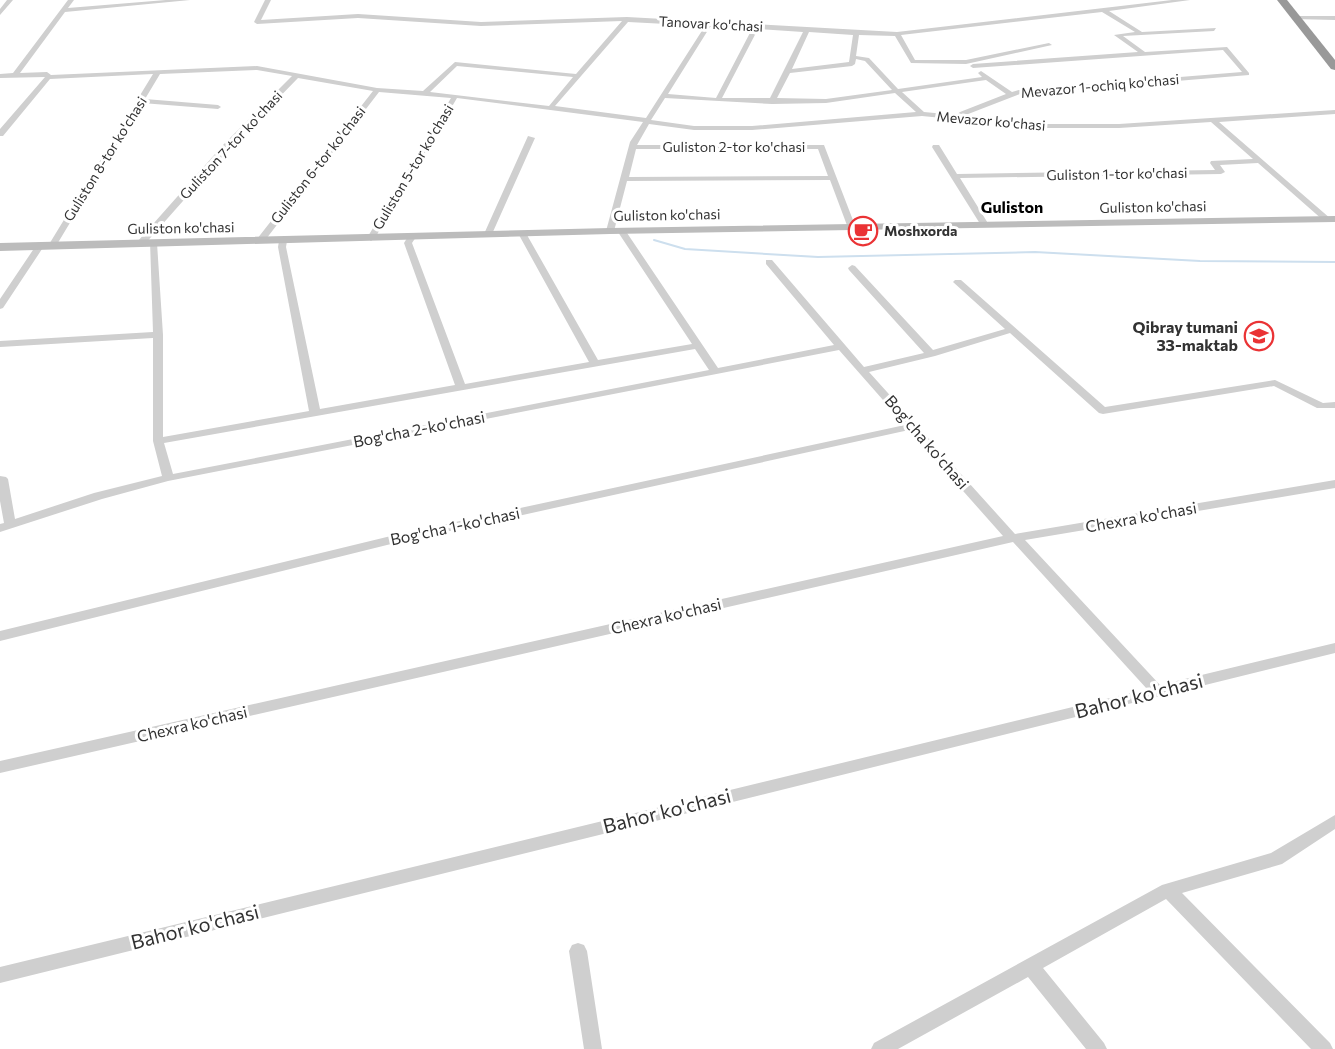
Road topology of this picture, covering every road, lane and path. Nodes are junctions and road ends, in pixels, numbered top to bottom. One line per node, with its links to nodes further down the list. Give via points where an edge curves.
1 (10, 0): 9 (street)
2 (71, 0): 7 (street)
3 (187, 0): 7 (street)
4 (268, 0): 12 (street, Tanovar ko'chasi, via 258,22 358,16 481,24)
5 (1187, 0): 8 (street, Tanovar ko'chasi)
6 (1282, 0): 10 (highway)
7 (64, 10): 29 (street)
8 (1103, 10): 17 (street); 19 (street, Tanovar ko'chasi)
9 (0, 13)
10 (1296, 18): 11 (street); 25 (highway)
11 (1335, 18)
12 (627, 20): 13 (street, Tanovar ko'chasi); 31 (street)
13 (710, 24): 14 (street, Tanovar ko'chasi); 39 (street)
14 (756, 27): 15 (street, Tanovar ko'chasi); 40 (street)
15 (807, 30): 18 (street, Tanovar ko'chasi); 26 (street)
16 (1214, 30): 17 (street)
17 (1139, 32): 21 (street, via 1116,35)
18 (856, 33): 19 (street, Tanovar ko'chasi); 22 (street)
19 (897, 33): 23 (street, via 913,62)
20 (1049, 45): 23 (street)
21 (1144, 54): 24 (street); 37 (street, Mevazor 1-ochiq ko'chasi, via 1225,48 1247,74)
22 (852, 57): 26 (street, via 852,64); 35 (street, via 867,59)
23 (966, 62): 24 (street)
24 (973, 66): 33 (street)
25 (1335, 67)
26 (787, 71): 42 (street)
27 (158, 72): 28 (street, Mevazor ko'chasi, via 257,68); 32 (street, Mevazor ko'chasi); 41 (street, Guliston 8-tor ko'chasi)
28 (298, 74): 34 (street, Mevazor ko'chasi); 68 (street, Guliston 7-tor ko'chasi, via 226,147)
29 (15, 75): 30 (street, Mevazor ko'chasi); 32 (street, Mevazor ko'chasi)
30 (0, 76)
31 (578, 76): 36 (street, via 455,64); 44 (street)
32 (48, 77): 50 (street)
33 (986, 78): 35 (street); 37 (street)
34 (377, 90): 36 (street, Mevazor ko'chasi); 66 (street, Guliston 6-tor ko'chasi)
35 (897, 91): 42 (street, via 826,101); 46 (street)
36 (424, 94): 38 (street, Mevazor ko'chasi)
37 (1011, 95): 47 (street, Mevazor 1-ochiq ko'chasi)
38 (455, 96): 44 (street, Mevazor ko'chasi); 65 (street, Guliston 5-tor ko'chasi)
39 (663, 96): 40 (street); 48 (street)
40 (718, 100): 42 (street)
41 (141, 101): 43 (street); 69 (street, Guliston 8-tor ko'chasi)
42 (772, 102)
43 (218, 107)
44 (551, 107): 48 (street, Mevazor ko'chasi)
45 (1335, 112): 49 (street, Mevazor ko'chasi)
46 (922, 114): 47 (street, Mevazor ko'chasi); 48 (street, Mevazor ko'chasi, via 752,128 694,128)
47 (957, 117): 49 (street, Mevazor ko'chasi, via 1042,126)
48 (648, 121): 52 (street)
49 (1214, 121): 54 (street)
50 (0, 134)
51 (531, 138): 62 (street)
52 (633, 147): 56 (street, Guliston 2-tor ko'chasi, via 821,147); 57 (street)
53 (936, 147): 55 (street)
54 (1259, 161): 55 (street, Guliston 1-tor ko'chasi, via 1214,163 1221,172); 58 (street)
55 (955, 176): 59 (street)
56 (833, 178): 57 (street); 60 (street, Guliston 2-tor ko'chasi)
57 (624, 179): 61 (street)
58 (1331, 219): 59 (main road, Guliston ko'chasi)
59 (985, 225): 60 (main road, Guliston ko'chasi)
60 (852, 228): 61 (main road, Guliston ko'chasi)
61 (616, 231): 63 (main road, Guliston ko'chasi); 78 (street)
62 (488, 234): 63 (main road, Guliston ko'chasi); 64 (main road, Guliston ko'chasi)
63 (523, 235): 81 (street)
64 (412, 237): 65 (main road, Guliston ko'chasi); 84 (street, via 408,243)
65 (371, 238): 67 (main road, Guliston ko'chasi)
66 (260, 241): 67 (main road, Guliston ko'chasi); 68 (main road, Guliston ko'chasi)
67 (283, 241): 86 (street)
68 (147, 243): 69 (main road, Guliston ko'chasi); 76 (street)
69 (46, 246): 70 (main road, Guliston ko'chasi); 74 (street, Guliston 8-tor ko'chasi)
70 (0, 247)
71 (769, 262): 79 (street, Bog'cha ko'chasi)
72 (852, 268): 80 (street)
73 (958, 282): 75 (street)
74 (0, 306)
75 (1011, 330): 80 (street); 85 (street, via 1103,411 1275,383 1321,406)
76 (158, 335): 77 (street); 88 (street)
77 (0, 344)
78 (698, 346): 81 (street); 83 (street)
79 (841, 347): 82 (street, Bog'cha ko'chasi); 83 (street, Bog'cha 2-ko'chasi)
80 (932, 354): 82 (street)
81 (595, 364): 84 (street)
82 (864, 369): 87 (street, Bog'cha ko'chasi)
83 (715, 371): 89 (street, Bog'cha 2-ko'chasi)
84 (461, 387): 86 (street)
85 (1335, 405)
86 (315, 413): 88 (street)
87 (913, 426): 93 (street, Bog'cha ko'chasi); 94 (street, Bog'cha 1-ko'chasi, via 395,539)
88 (158, 441): 89 (street)
89 (168, 478): 92 (street, Bog'cha 2-ko'chasi)
90 (2, 479): 92 (street)
91 (1335, 483): 93 (street, Chexra ko'chasi)
92 (5, 526)
93 (1014, 538): 96 (street, Bog'cha ko'chasi); 97 (street, Chexra ko'chasi)
94 (0, 636)
95 (1335, 648): 96 (street, Bahor ko'chasi)
96 (1157, 691): 102 (street, Bahor ko'chasi)
97 (0, 767)
98 (1335, 822): 99 (street, via 1276,859)
99 (1168, 890): 101 (street); 106 (street)
100 (578, 951): 103 (street)
101 (1030, 966): 104 (street); 105 (street)
102 (0, 975)
103 (593, 1049)
104 (880, 1049)
105 (1098, 1049)
106 (1324, 1049)

